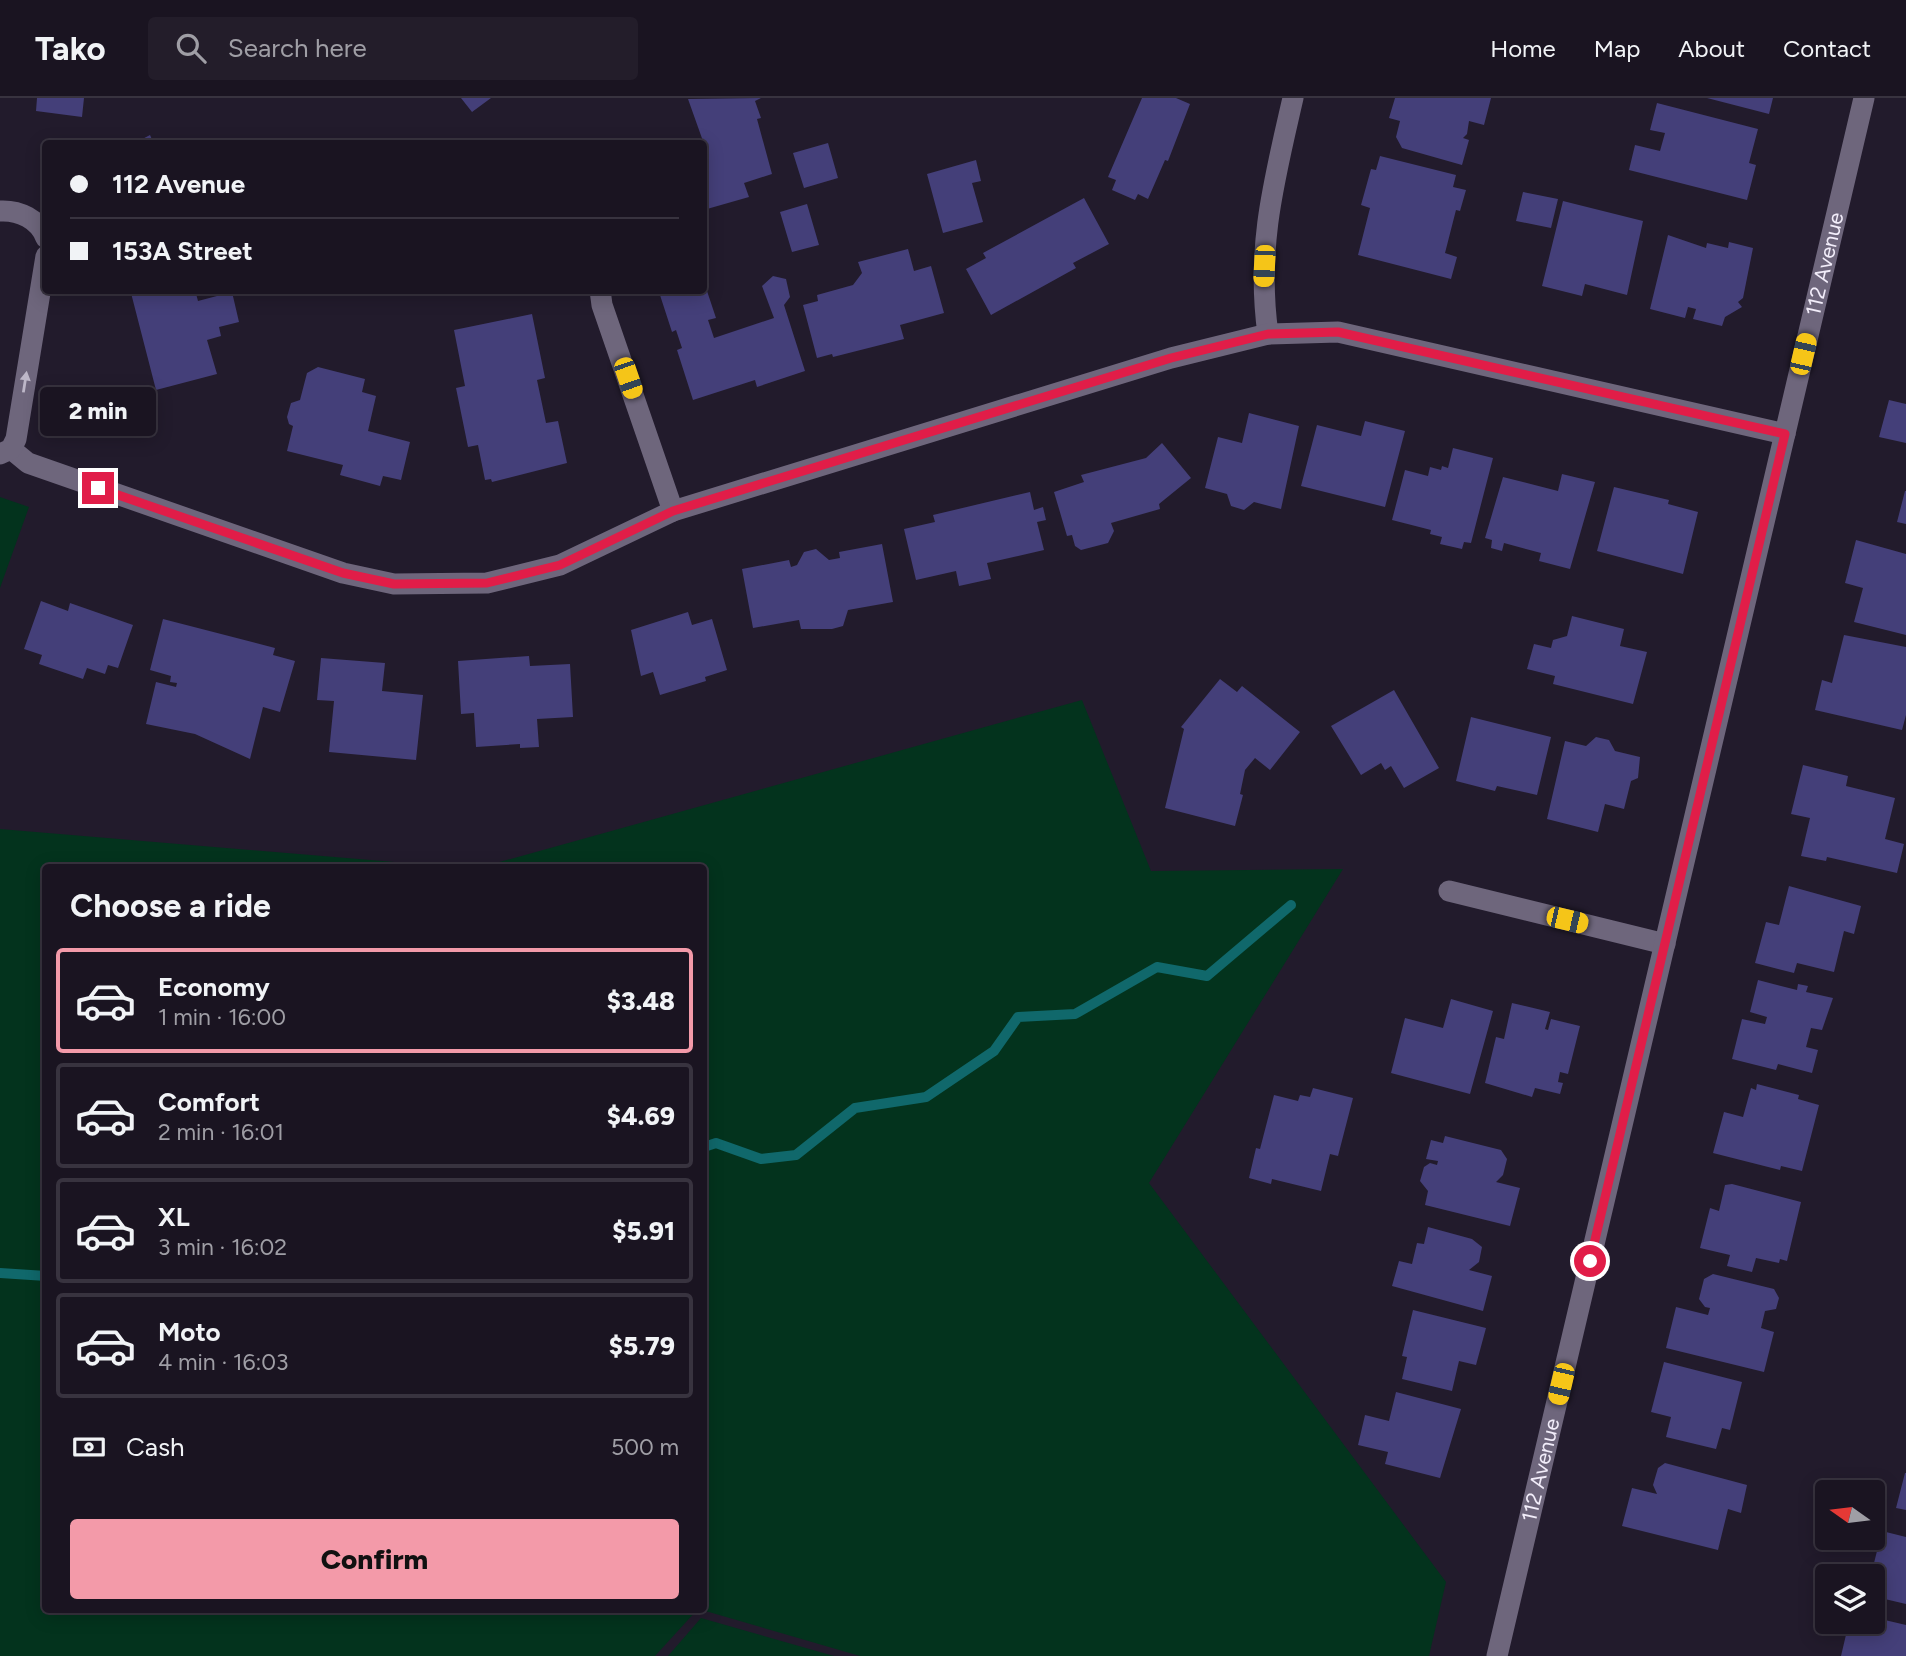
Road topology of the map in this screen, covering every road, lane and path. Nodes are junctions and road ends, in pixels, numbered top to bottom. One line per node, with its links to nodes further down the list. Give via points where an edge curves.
1 (1293, 98): 7 (street, via 1267,211 1262,293)
2 (1864, 98): 8 (street, 112 Avenue)
3 (0, 211): 4 (street, via 20,213)
4 (42, 232)
5 (42, 280): 9 (street, one-way to 5, via 16,439)
6 (601, 294): 10 (street)
7 (1268, 334): 8 (street, via 1338,332); 10 (street, via 1171,358)
8 (1785, 434): 12 (street, 112 Avenue)
9 (5, 451): 10 (street, via 121,497 343,573 394,584 487,583 560,565)
10 (673, 511)
11 (1449, 891): 12 (street)
12 (1665, 944): 13 (street, 112 Avenue)
13 (1497, 1656)

